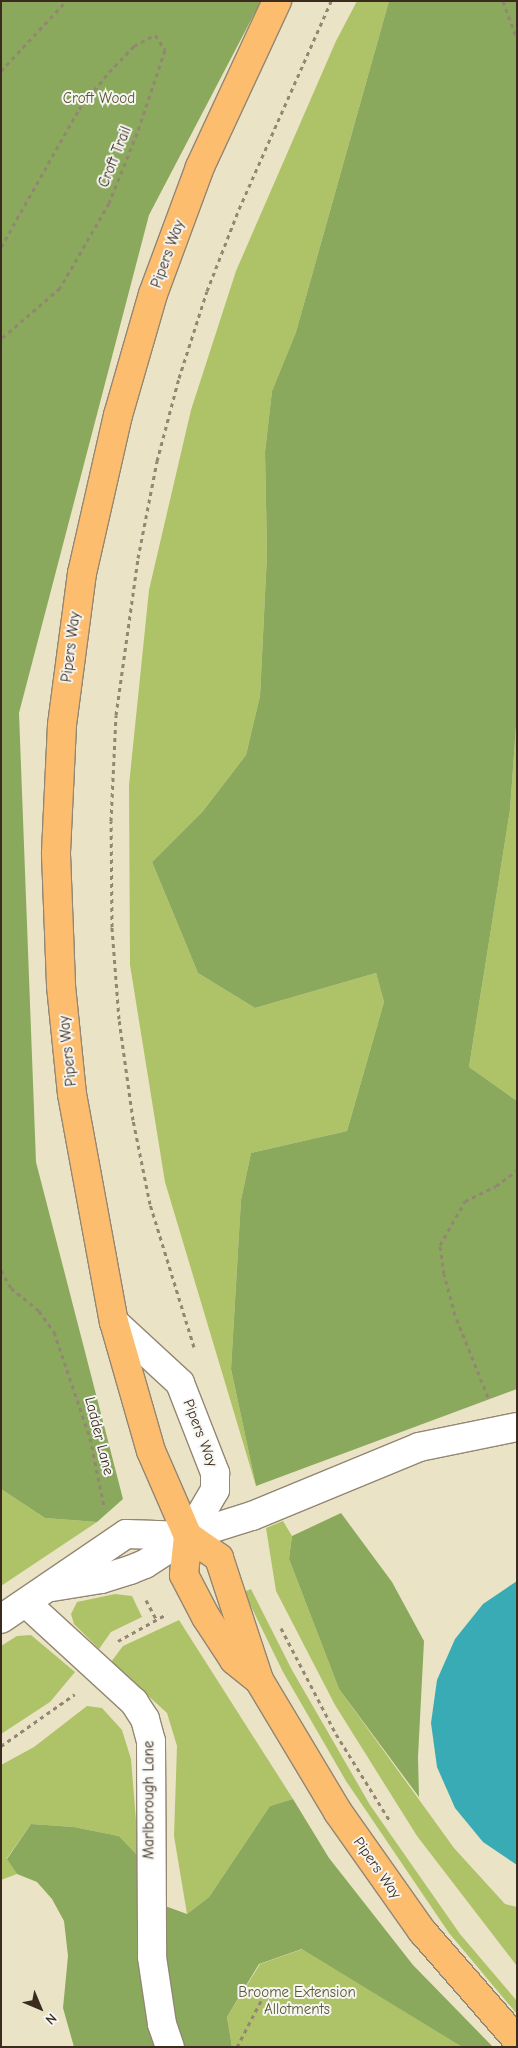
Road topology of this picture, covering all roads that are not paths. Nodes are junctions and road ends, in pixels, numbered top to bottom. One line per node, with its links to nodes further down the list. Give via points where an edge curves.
1 (277, 1): 2 (main road, Pipers Way, via 200,167 153,294 101,481 69,657 57,811 61,986 86,1180)
2 (114, 1322): 4 (main road, Pipers Way, via 151,1451); 4 (street, Pipers Way, via 180,1383 215,1473 215,1490)
3 (509, 1428): 4 (street, via 419,1448 252,1516)
4 (188, 1536): 5 (street, via 130,1570 101,1579); 5 (street, via 147,1532 126,1534); 8 (main road, Pipers Way, via 219,1558); 8 (main road, Pipers Way, via 184,1575 230,1653)
5 (52, 1587): 6 (street)
6 (26, 1603): 7 (street); 10 (street, Marlborough Lane, via 134,1702 145,1719 151,1741 152,1957 162,2024)
7 (1, 1619)
8 (258, 1680): 9 (main road, Pipers Way, via 338,1812 396,1897 449,1965)
9 (517, 2040)
10 (170, 2047)

